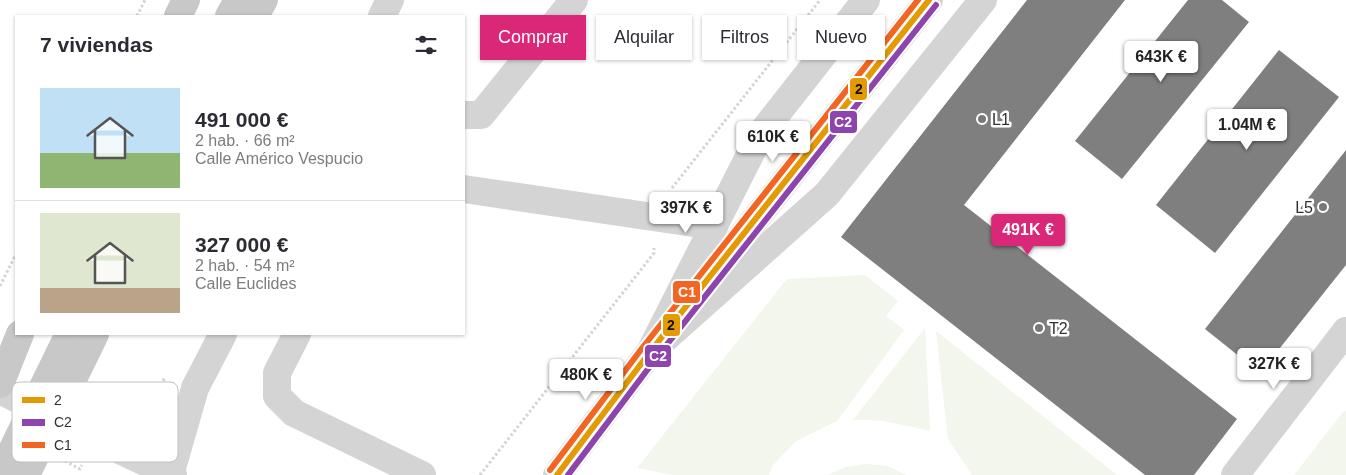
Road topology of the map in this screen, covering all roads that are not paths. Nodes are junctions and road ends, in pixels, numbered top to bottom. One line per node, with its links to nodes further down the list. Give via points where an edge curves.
1 (186, 0): 9 (main road)
2 (238, 0): 10 (main road)
3 (264, 0): 11 (main road)
4 (390, 0): 12 (street)
5 (574, 0): 13 (street, via 481,115)
6 (866, 0): 15 (street, via 760,136)
7 (929, 0): 24 (street)
8 (983, 0): 24 (street, via 828,194)
9 (178, 15)
10 (230, 15)
11 (256, 15)
12 (382, 15)
13 (465, 115)
14 (465, 189): 15 (street)
15 (714, 226): 24 (street)
16 (15, 325): 23 (main road)
17 (1346, 331): 40 (street)
18 (20, 335): 27 (main road)
19 (69, 335): 25 (main road)
20 (95, 335): 26 (main road)
21 (222, 335): 31 (street, via 195,388)
22 (296, 335): 38 (street, via 277,373 277,396 294,413)
23 (0, 344)
24 (650, 352): 39 (street)
25 (46, 382)
26 (72, 382)
27 (0, 384)
28 (0, 390): 29 (street)
29 (12, 396)
30 (12, 450): 35 (main road)
31 (178, 450)
32 (32, 462): 36 (main road)
33 (144, 462): 37 (street)
34 (175, 462): 37 (street)
35 (0, 475)
36 (26, 475)
37 (171, 475)
38 (422, 475)
39 (556, 475)
40 (1235, 475)

